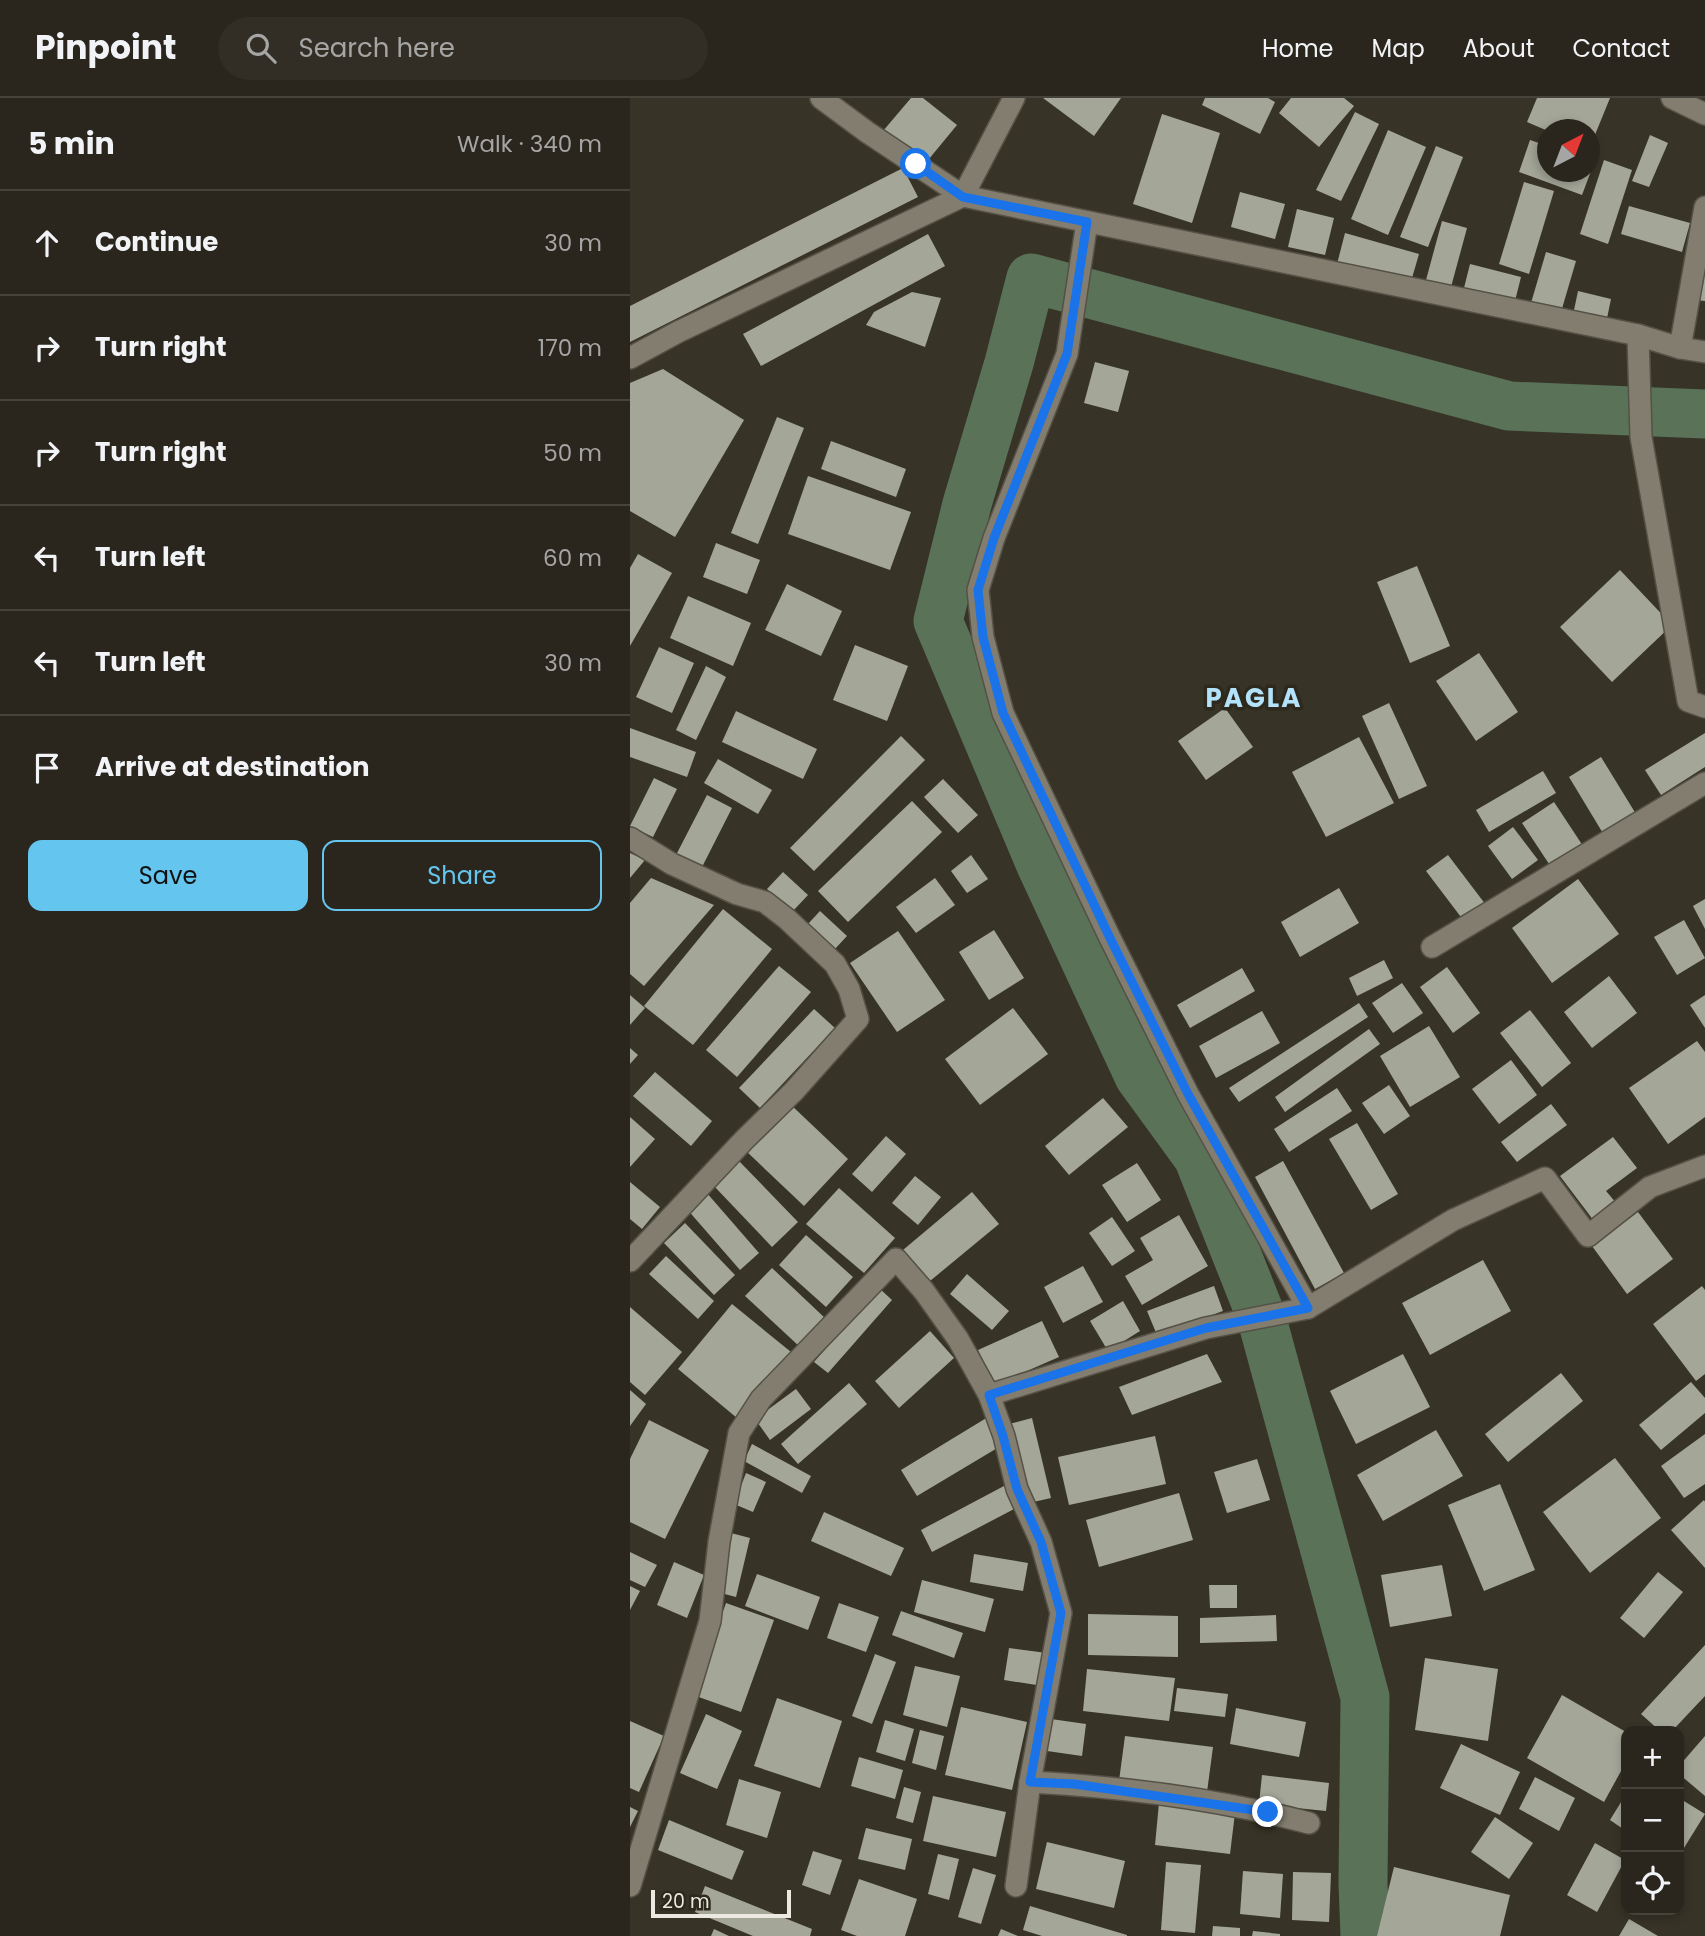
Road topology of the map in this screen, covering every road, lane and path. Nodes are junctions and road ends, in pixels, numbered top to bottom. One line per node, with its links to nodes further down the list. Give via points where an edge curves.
1 (821, 98): 5 (street)
2 (1014, 98): 5 (street)
3 (1672, 98): 4 (street)
4 (1705, 114)
5 (963, 197): 7 (street); 11 (street)
6 (1705, 208): 9 (street)
7 (1087, 222): 8 (street); 18 (street, via 1067,354 978,590 983,637 1003,713 1110,938 1188,1094)
8 (1638, 335): 9 (street); 12 (street, via 1641,438 1688,701)
9 (1680, 348): 10 (street)
10 (1705, 352)
11 (630, 358)
12 (1705, 706)
13 (1705, 783): 15 (street)
14 (630, 838): 17 (street, via 672,864 765,902 787,919 835,964 858,1019)
15 (1432, 947)
16 (1705, 1166): 18 (street, via 1650,1187 1588,1236 1545,1178 1453,1220)
17 (630, 1261)
18 (1308, 1308): 19 (street, via 1206,1328)
19 (989, 1395): 20 (street, via 1061,1613); 22 (street, via 958,1339 895,1259 761,1399 738,1433 710,1621)
20 (1030, 1782): 21 (street, via 1177,1798); 23 (street)
21 (1308, 1823)
22 (630, 1886)
23 (1016, 1886)

